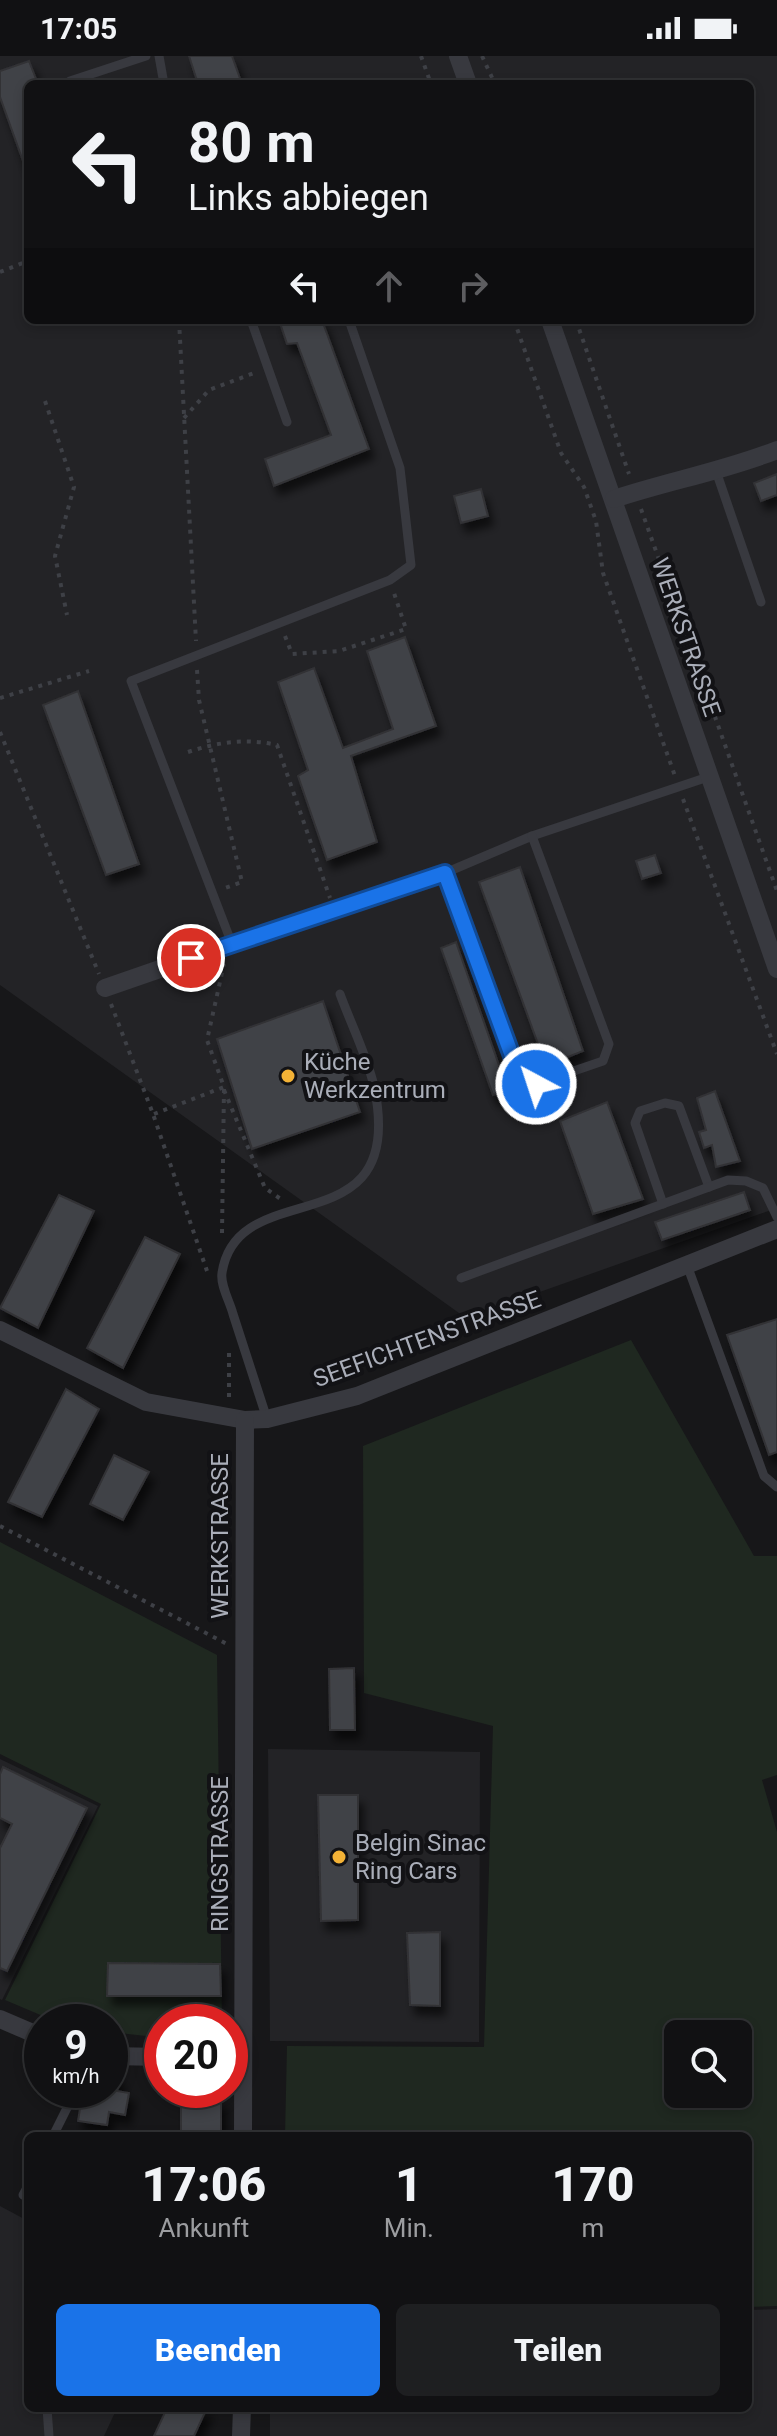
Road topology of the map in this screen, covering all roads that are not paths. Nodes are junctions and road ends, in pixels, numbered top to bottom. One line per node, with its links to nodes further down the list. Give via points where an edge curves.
1 (146, 56): 4 (lane)
2 (159, 56): 5 (lane)
3 (458, 56): 6 (street)
4 (73, 80)
5 (163, 80)
6 (464, 80)
7 (252, 324): 10 (lane)
8 (350, 324): 20 (lane, via 400,468 411,565 390,580 131,681 212,893)
9 (551, 324): 15 (street, WERKSTRASSE)
10 (287, 422)
11 (777, 438): 14 (street, via 714,460)
12 (777, 450): 13 (street)
13 (716, 471): 14 (street); 16 (lane)
14 (691, 475): 15 (street)
15 (614, 499): 17 (street, WERKSTRASSE)
16 (761, 602)
17 (708, 777): 18 (lane); 21 (street, WERKSTRASSE)
18 (532, 836): 19 (lane); 19 (lane, via 609,1044 603,1061 536,1084 519,1075)
19 (445, 873): 20 (lane)
20 (226, 946): 22 (street)
21 (777, 969)
22 (105, 988)
23 (340, 994): 32 (lane, via 374,1085 377,1152 365,1178 334,1196 250,1227 230,1245 221,1276)
24 (709, 1187): 25 (lane); 25 (lane, via 679,1106 665,1103 640,1111 635,1123); 26 (lane, via 728,1180 763,1188)
25 (663, 1204): 29 (lane)
26 (777, 1217)
27 (777, 1229): 28 (street, SEEFICHTENSTRASSE)
28 (687, 1265): 32 (street, SEEFICHTENSTRASSE, via 357,1396); 33 (lane, via 764,1476)
29 (461, 1278)
30 (0, 1330): 31 (street, SEEFICHTENSTRASSE, via 146,1402)
31 (237, 1418): 32 (street, SEEFICHTENSTRASSE); 34 (street, WERKSTRASSE)
32 (267, 1419)
33 (777, 1487)
34 (243, 1652): 35 (street, RINGSTRASSE)
35 (238, 2004)
36 (0, 2019): 37 (street)
37 (24, 2029)
38 (67, 2108): 40 (lane)
39 (241, 2108): 41 (street, RINGSTRASSE)
40 (55, 2132)
41 (243, 2132)
42 (47, 2412): 44 (lane)
43 (242, 2412): 45 (street)
44 (49, 2436)
45 (241, 2436)

